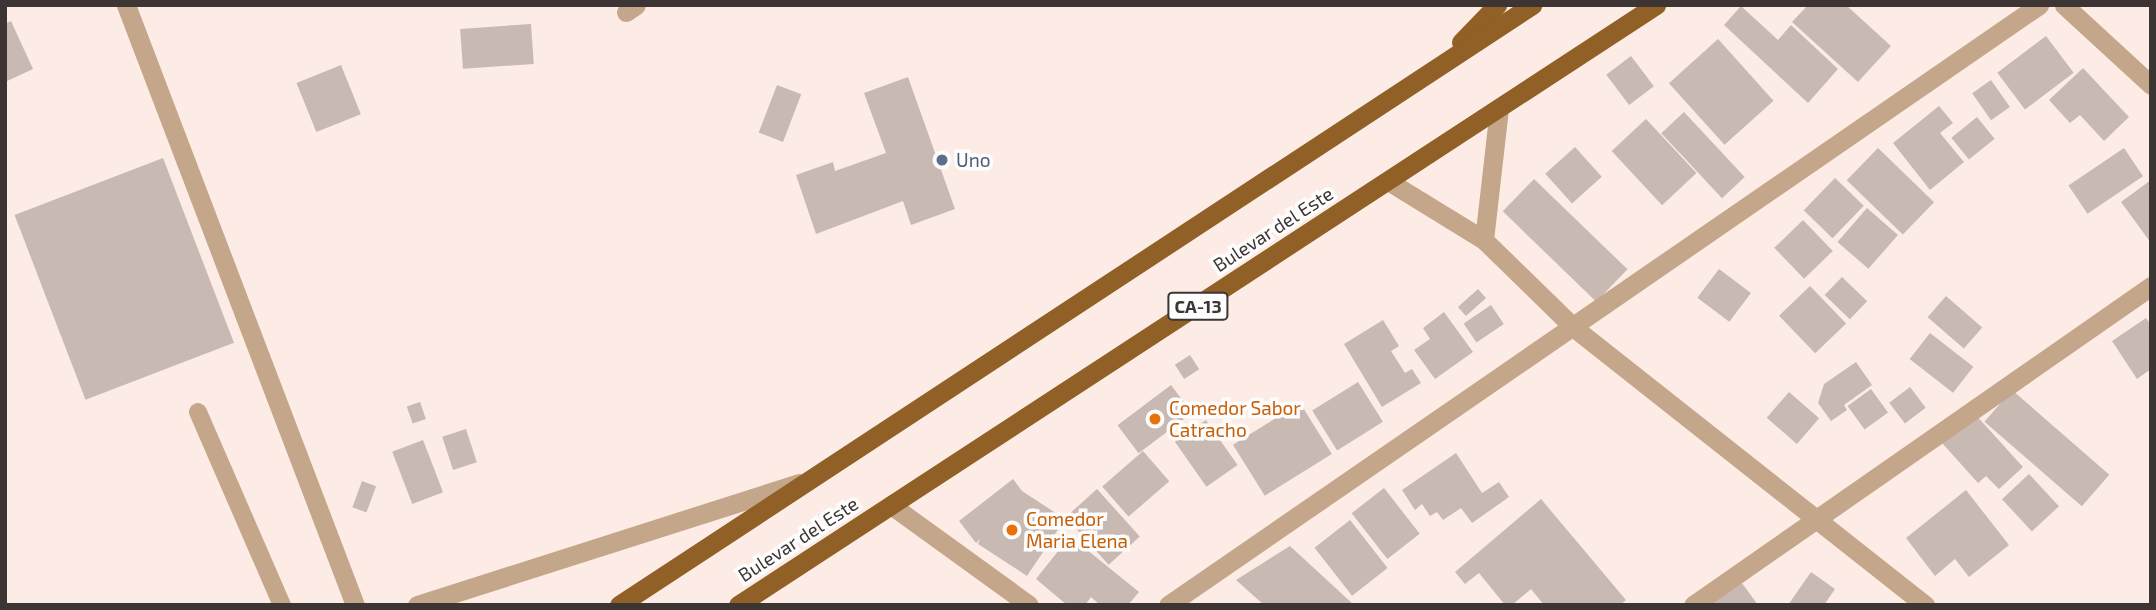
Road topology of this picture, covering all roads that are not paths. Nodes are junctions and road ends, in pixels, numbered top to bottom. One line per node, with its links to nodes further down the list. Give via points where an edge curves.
1 (127, 5): 19 (street)
2 (1497, 5): 7 (highway)
3 (1532, 5): 7 (highway)
4 (1656, 5): 9 (highway, Bulevar del Este / CA-13)
5 (2039, 5): 13 (street)
6 (2064, 5): 8 (street)
7 (1435, 69): 15 (highway)
8 (2151, 85)
9 (1499, 108): 10 (highway, Bulevar del Este / CA-13); 11 (street)
10 (1388, 181): 11 (street); 16 (highway, Bulevar del Este / CA-13)
11 (1485, 240): 13 (street)
12 (2151, 286): 17 (street)
13 (1573, 327): 17 (street); 24 (street)
14 (198, 412): 18 (lane)
15 (810, 479): 20 (street); 21 (highway)
16 (891, 505): 22 (highway, Bulevar del Este / CA-13); 23 (street)
17 (1817, 517): 25 (street); 26 (street)
18 (282, 605)
19 (355, 605)
20 (417, 605)
21 (619, 605)
22 (738, 605)
23 (1029, 605)
24 (1168, 605)
25 (1693, 605)
26 (1925, 605)

